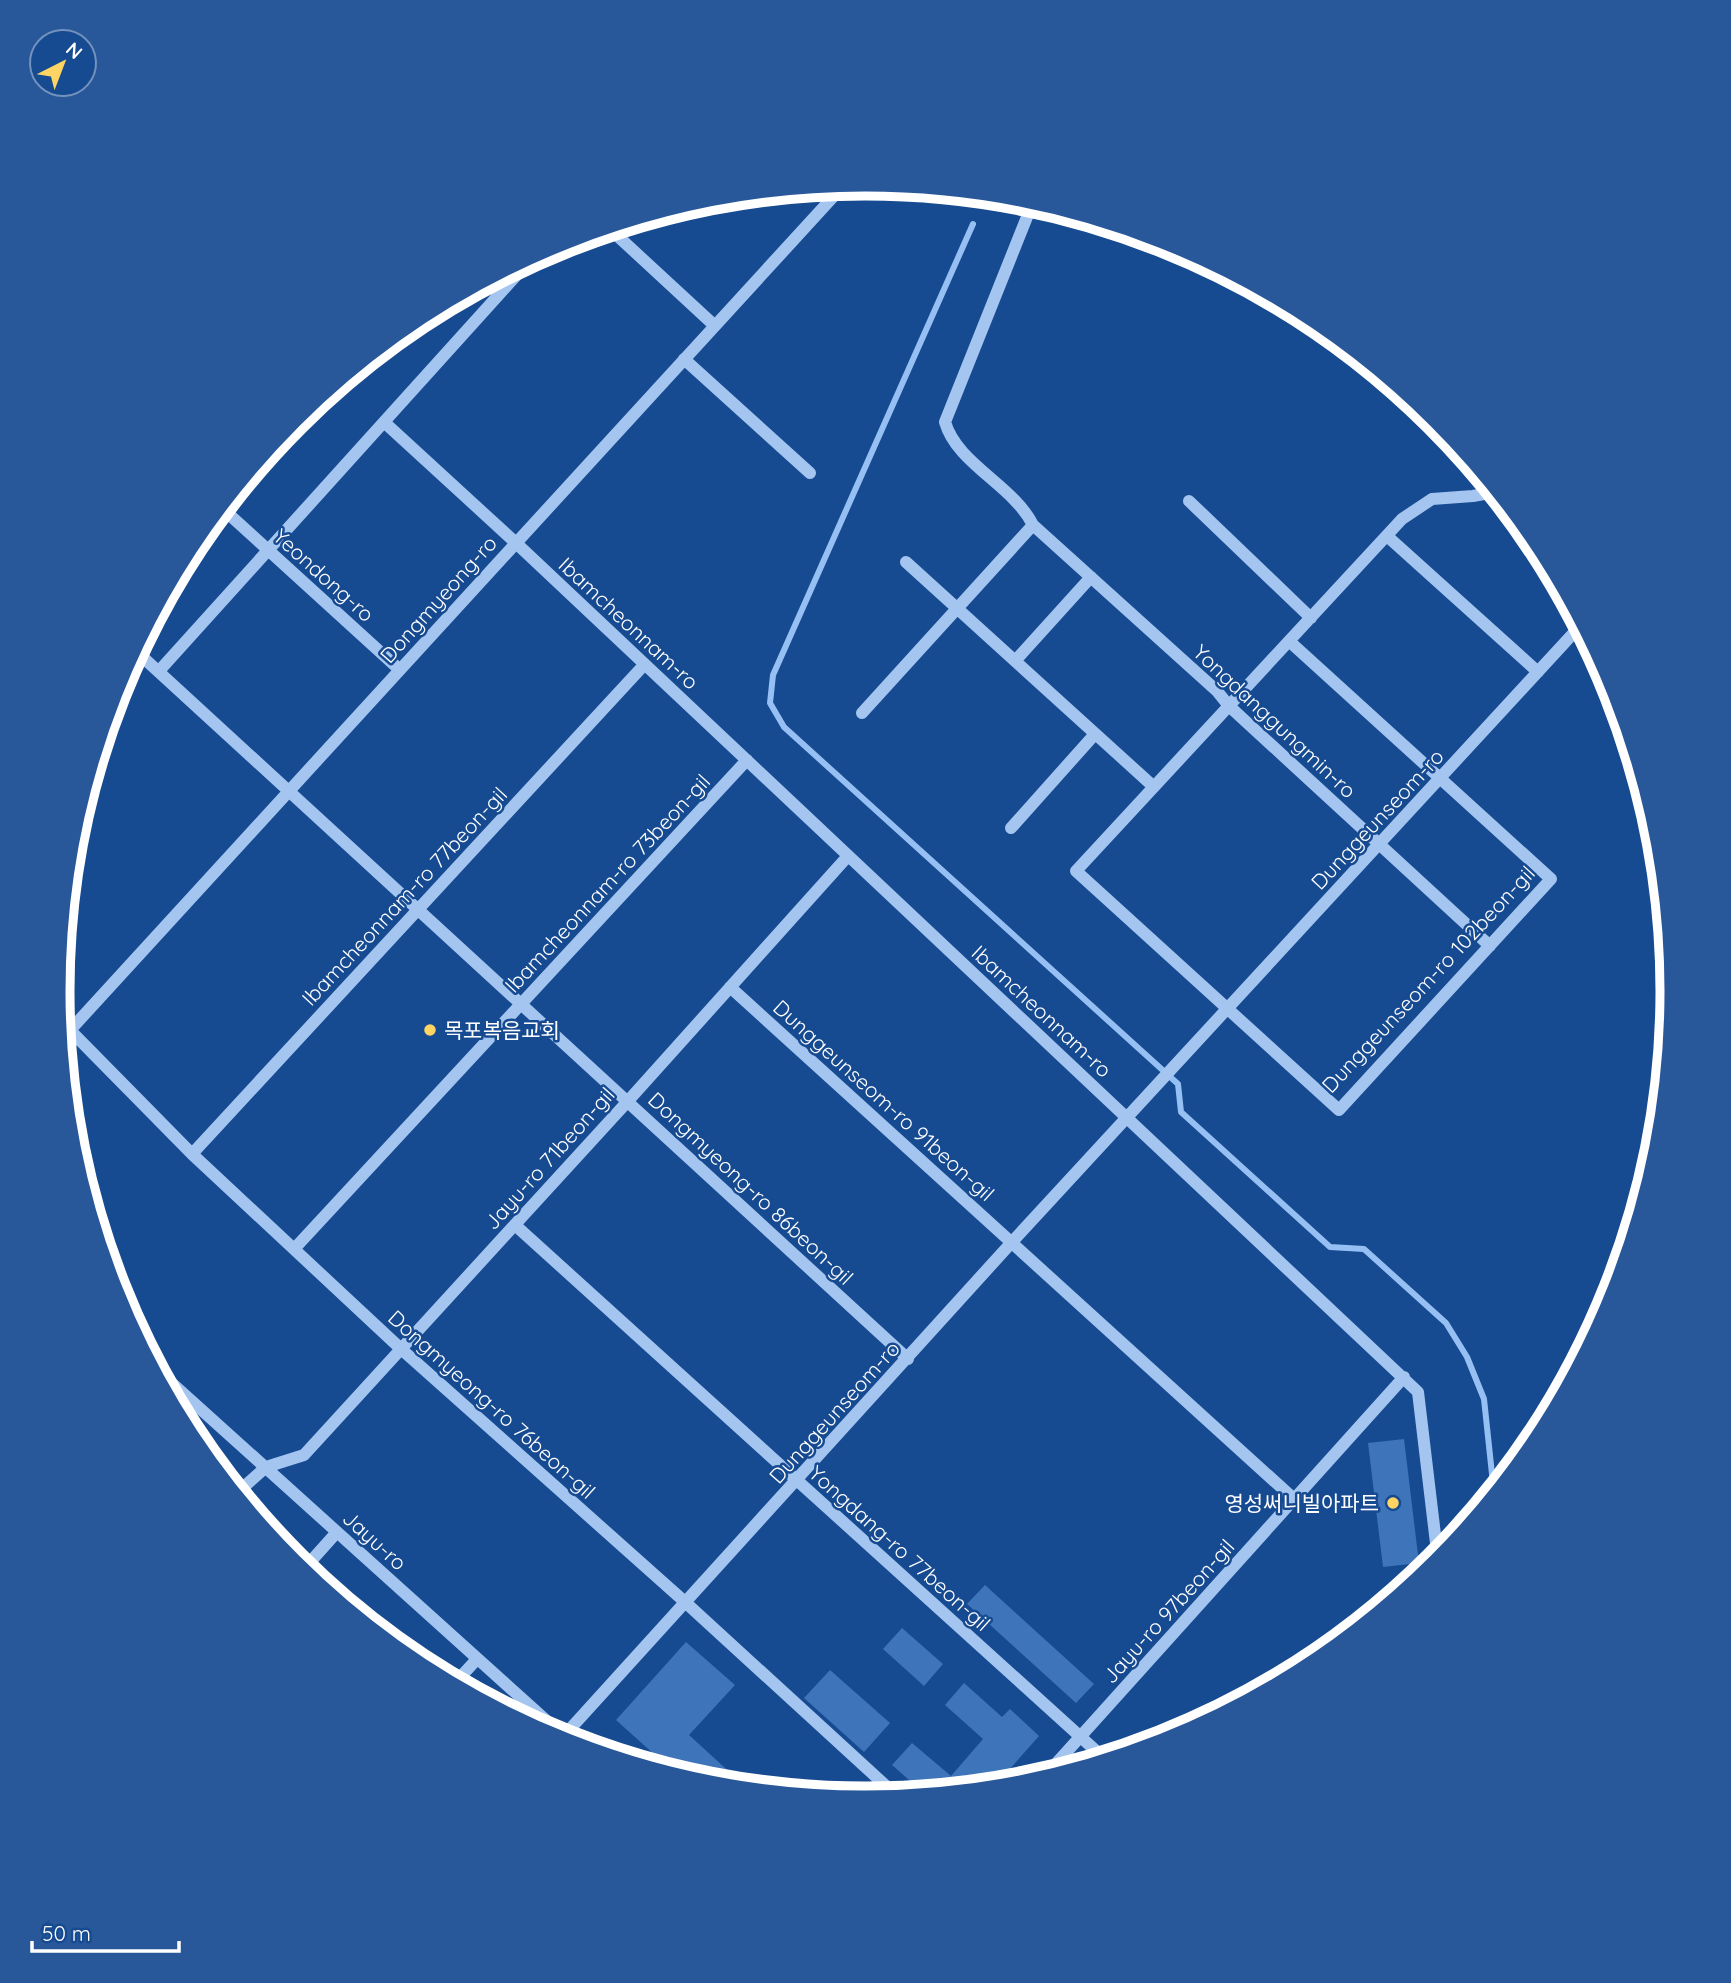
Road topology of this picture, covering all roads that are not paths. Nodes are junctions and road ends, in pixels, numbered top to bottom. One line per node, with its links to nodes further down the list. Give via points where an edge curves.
1 (833, 197): 5 (street, Dongmyeong-ro)
2 (1029, 213): 12 (street, Yongdanggungmin-ro, via 944,422 959,448 1025,508)
3 (617, 236): 5 (street)
4 (514, 278): 7 (street)
5 (715, 326): 6 (street, Dongmyeong-ro)
6 (684, 359): 8 (street); 14 (street, Dongmyeong-ro)
7 (384, 422): 14 (street, Ibamcheonnam-ro); 15 (street)
8 (810, 473)
9 (1486, 494): 13 (street, via 1432,499 1402,519)
10 (1189, 501): 19 (street)
11 (229, 514): 15 (street, Yeondong-ro)
12 (1033, 525): 17 (street, Yongdanggungmin-ro); 18 (street)
13 (1387, 536): 19 (street); 27 (street)
14 (516, 543): 24 (street, Ibamcheonnam-ro); 25 (street, Dongmyeong-ro)
15 (268, 550): 25 (street, Yeondong-ro); 26 (street)
16 (906, 562): 18 (street)
17 (1091, 578): 23 (street); 28 (street, Yongdanggungmin-ro)
18 (957, 609): 23 (street); 29 (street)
19 (1311, 618): 21 (street)
20 (1575, 632): 27 (street, Dunggeunseom-ro)
21 (1289, 641): 28 (street); 32 (street)
22 (144, 658): 26 (street, Dongmyeong-ro 86beon-gil)
23 (1015, 661): 30 (street)
24 (644, 665): 31 (street, Ibamcheonnam-ro); 38 (street, Ibamcheonnam-ro 77beon-gil)
25 (400, 670): 34 (street, Dongmyeong-ro)
26 (159, 671): 34 (street, Dongmyeong-ro 86beon-gil)
27 (1538, 672): 32 (street, Dunggeunseom-ro)
28 (1229, 706): 33 (street); 36 (street, Yongdanggungmin-ro)
29 (862, 713)
30 (1095, 734): 33 (street); 35 (street)
31 (747, 760): 37 (street, Ibamcheonnam-ro); 41 (street, Ibamcheonnam-ro 73beon-gil)
32 (1440, 779): 36 (street, Dunggeunseom-ro); 39 (street, Dunggeunseom-ro 102beon-gil, via 1551,879)
33 (1154, 787): 42 (street, via 1076,871)
34 (290, 791): 38 (street, Dongmyeong-ro 86beon-gil); 43 (street, Dongmyeong-ro)
35 (1011, 828)
36 (1380, 845): 39 (street, Yongdanggungmin-ro); 42 (street, Dunggeunseom-ro)
37 (848, 856): 40 (street, Jayu-ro 71beon-gil); 46 (street, Ibamcheonnam-ro)
38 (418, 909): 41 (street, Dongmyeong-ro 86beon-gil); 47 (street, Ibamcheonnam-ro 77beon-gil)
39 (1490, 946): 42 (street, Dunggeunseom-ro 102beon-gil, via 1339,1110)
40 (730, 987): 45 (street, Jayu-ro 71beon-gil); 49 (street, Dunggeunseom-ro 91beon-gil)
41 (521, 1004): 45 (street, Dongmyeong-ro 86beon-gil); 50 (street, Ibamcheonnam-ro 73beon-gil)
42 (1229, 1009): 46 (street, Dunggeunseom-ro)
43 (71, 1023)
44 (72, 1037): 47 (street, Dongmyeong-ro 76beon-gil)
45 (628, 1101): 48 (street, Jayu-ro 71beon-gil); 52 (street, Dongmyeong-ro 86beon-gil)
46 (1132, 1114): 49 (street, Dunggeunseom-ro); 53 (street, Ibamcheonnam-ro)
47 (192, 1154): 50 (street, Dongmyeong-ro 76beon-gil)
48 (515, 1225): 51 (street, Jayu-ro 71beon-gil); 56 (street, Yongdang-ro 77beon-gil)
49 (1012, 1242): 52 (street, Dunggeunseom-ro); 58 (street, Dunggeunseom-ro 91beon-gil)
50 (295, 1248): 51 (street, Dongmyeong-ro 76beon-gil)
51 (400, 1348): 55 (street, Jayu-ro 71beon-gil, via 304,1455); 62 (street, Dongmyeong-ro 76beon-gil)
52 (908, 1359): 56 (street, Dunggeunseom-ro)
53 (1404, 1377): 58 (street, Jayu-ro 97beon-gil); 60 (street, Ibamcheonnam-ro, via 1418,1392)
54 (176, 1386): 55 (street, Jayu-ro)
55 (266, 1467): 57 (street); 59 (street, Jayu-ro)
56 (797, 1481): 62 (street, Dunggeunseom-ro); 67 (street, Yongdang-ro 77beon-gil)
57 (243, 1487)
58 (1294, 1499): 67 (street, Jayu-ro 97beon-gil)
59 (337, 1532): 61 (street); 63 (street, Jayu-ro)
60 (1436, 1545)
61 (311, 1561)
62 (685, 1602): 66 (street, Dunggeunseom-ro); 70 (street, Dongmyeong-ro 76beon-gil)
63 (477, 1659): 64 (street); 65 (street, Jayu-ro)
64 (462, 1676)
65 (539, 1716)
66 (572, 1730)
67 (1080, 1737): 68 (street, Yongdang-ro 77beon-gil); 69 (street, Jayu-ro 97beon-gil)
68 (1097, 1752)
69 (1056, 1764)
70 (886, 1786)

